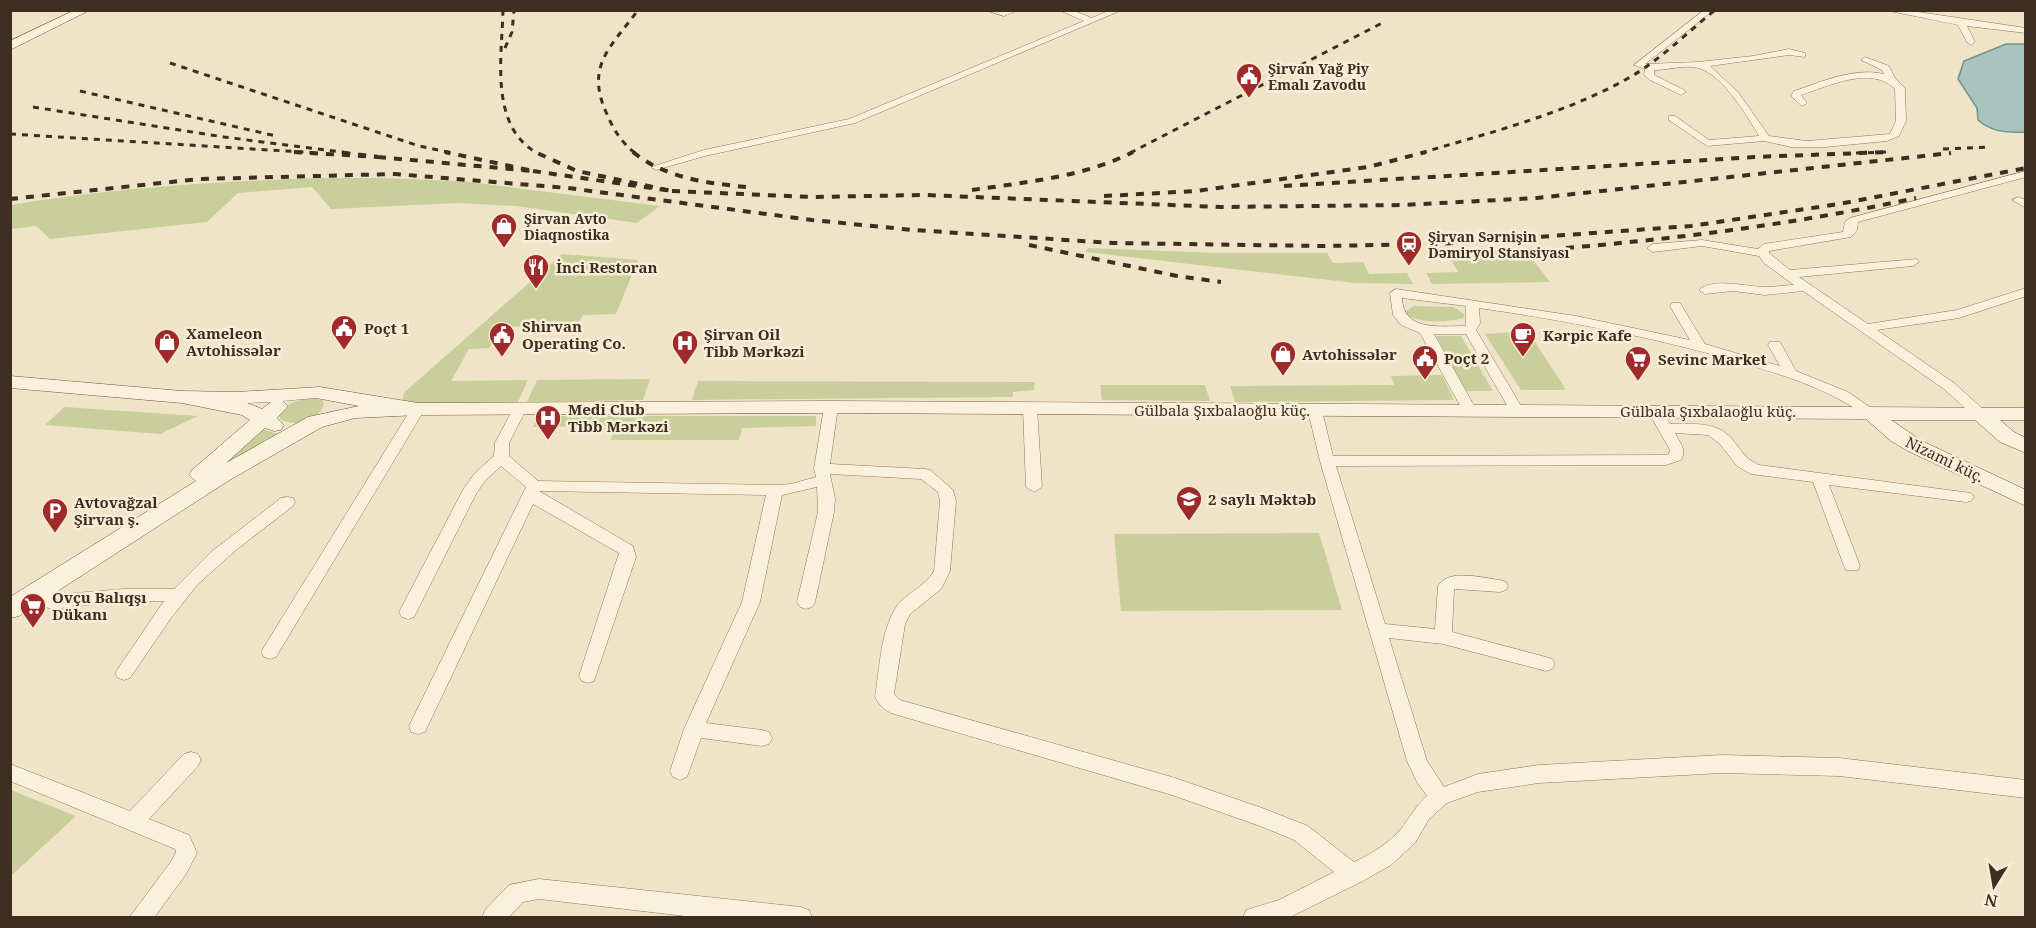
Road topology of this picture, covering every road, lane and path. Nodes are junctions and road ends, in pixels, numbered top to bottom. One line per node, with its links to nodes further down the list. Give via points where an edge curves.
1 (85, 10): 13 (main road)
2 (989, 10): 3 (street, via 1004,14)
3 (1015, 10)
4 (1063, 10): 9 (street)
5 (1118, 10): 9 (street)
6 (1710, 10): 17 (street, via 1638,65)
7 (1889, 10): 8 (street)
8 (1937, 15): 10 (street)
9 (1092, 21): 23 (street, via 852,121)
10 (1961, 23): 11 (street); 12 (street)
11 (2025, 31)
12 (1971, 42)
13 (13, 43)
14 (1802, 55): 16 (street, via 1789,52)
15 (1865, 60): 18 (street, via 1882,65)
16 (1698, 65): 17 (street); 22 (street, via 1710,70 1740,100)
17 (1650, 68): 19 (street, via 1649,75)
18 (1890, 78): 20 (street, via 1845,78 1797,93); 22 (street, via 1900,88 1901,121 1894,136 1798,144)
19 (1681, 92)
20 (1802, 103)
21 (1672, 118): 22 (street, via 1707,143)
22 (1765, 138)
23 (656, 167)
24 (2025, 174): 26 (street, via 1854,220 1846,235 1764,248)
25 (1653, 248): 26 (street, via 1702,243)
26 (1762, 253): 28 (street)
27 (1913, 262): 28 (street)
28 (1788, 274): 29 (street)
29 (1807, 287): 30 (street); 34 (street)
30 (1705, 290)
31 (2025, 292): 34 (street, via 1959,314)
32 (1473, 303): 35 (street, via 1396,293 1399,315); 36 (street, via 1474,323); 38 (street, via 1580,320)
33 (1676, 306): 38 (street)
34 (1865, 328): 52 (street, via 1949,386)
35 (1425, 330): 36 (street); 48 (street)
36 (1470, 330): 49 (street)
37 (1775, 345): 39 (street)
38 (1700, 347): 39 (street)
39 (1791, 374): 51 (street, via 1839,392)
40 (10, 382): 42 (main road)
41 (316, 393): 42 (main road); 46 (main road); 54 (main road, via 293,397); 55 (main road, via 331,398 332,407)
42 (182, 397): 54 (main road)
43 (831, 407): 44 (main road, Gülbala Şıxbalaoğlu küç.); 45 (main road, Gülbala Şıxbalaoğlu küç.); 60 (street)
44 (520, 408): 46 (main road, Gülbala Şıxbalaoğlu küç.); 58 (street, via 502,443)
45 (1030, 408): 47 (main road, Gülbala Şıxbalaoğlu küç.); 62 (street)
46 (418, 409): 55 (main road, via 355,412); 77 (street)
47 (1315, 411): 48 (main road, Gülbala Şıxbalaoğlu küç.); 59 (street)
48 (1470, 411): 49 (main road, Gülbala Şıxbalaoğlu küç.)
49 (1517, 411): 50 (main road, Gülbala Şıxbalaoğlu küç.)
50 (1655, 411): 51 (main road, Gülbala Şıxbalaoğlu küç.); 56 (street)
51 (1870, 412): 52 (main road, Gülbala Şıxbalaoğlu küç.); 66 (main road, Nizami küç., via 1915,446)
52 (1979, 413): 53 (main road, Gülbala Şıxbalaoğlu küç.); 57 (main road, via 2007,437)
53 (2025, 414)
54 (272, 417): 55 (main road, via 288,428); 71 (main road, via 201,474)
55 (315, 422): 71 (main road)
56 (1666, 429): 59 (street, via 1677,450 1676,457 1666,460); 61 (street, via 1718,434 1740,463 1756,470)
57 (2025, 446)
58 (501, 458): 64 (street); 74 (street, via 469,492)
59 (1327, 461): 75 (street)
60 (823, 475): 63 (street, via 791,489); 72 (street, via 826,512); 90 (street, via 925,474 945,490 948,501 942,571 935,585 904,609 896,624 884,697 894,706 1172,786 1265,818 1301,832)
61 (1819, 478): 65 (street); 68 (street)
62 (1034, 487)
63 (775, 490): 64 (street); 82 (street, via 751,602)
64 (532, 491): 80 (street, via 627,550 628,557); 81 (street)
65 (1966, 497)
66 (2025, 499)
67 (287, 502): 70 (street, via 220,554)
68 (1852, 566)
69 (1500, 585): 76 (street, via 1454,582 1446,586)
70 (178, 595): 71 (street, via 52,602); 79 (street)
71 (20, 596): 73 (main road)
72 (806, 602)
73 (10, 609)
74 (408, 612)
75 (1378, 630): 76 (street); 88 (street, via 1417,761)
76 (1443, 636): 78 (street)
77 (270, 652)
78 (1546, 664)
79 (124, 673)
80 (588, 676)
81 (418, 726)
82 (694, 729): 83 (street); 85 (street)
83 (762, 738)
84 (191, 760): 89 (street)
85 (680, 771)
86 (10, 772): 89 (street)
87 (2025, 789): 88 (street, via 1839,767 1722,764 1539,774 1478,783)
88 (1440, 797): 90 (street, via 1384,858)
89 (133, 822): 91 (street, via 182,842 186,853)
90 (1354, 875): 94 (street, via 1283,909)
91 (140, 918)
92 (493, 918): 93 (street, via 517,892 539,889)
93 (801, 918)
94 (1254, 918)

